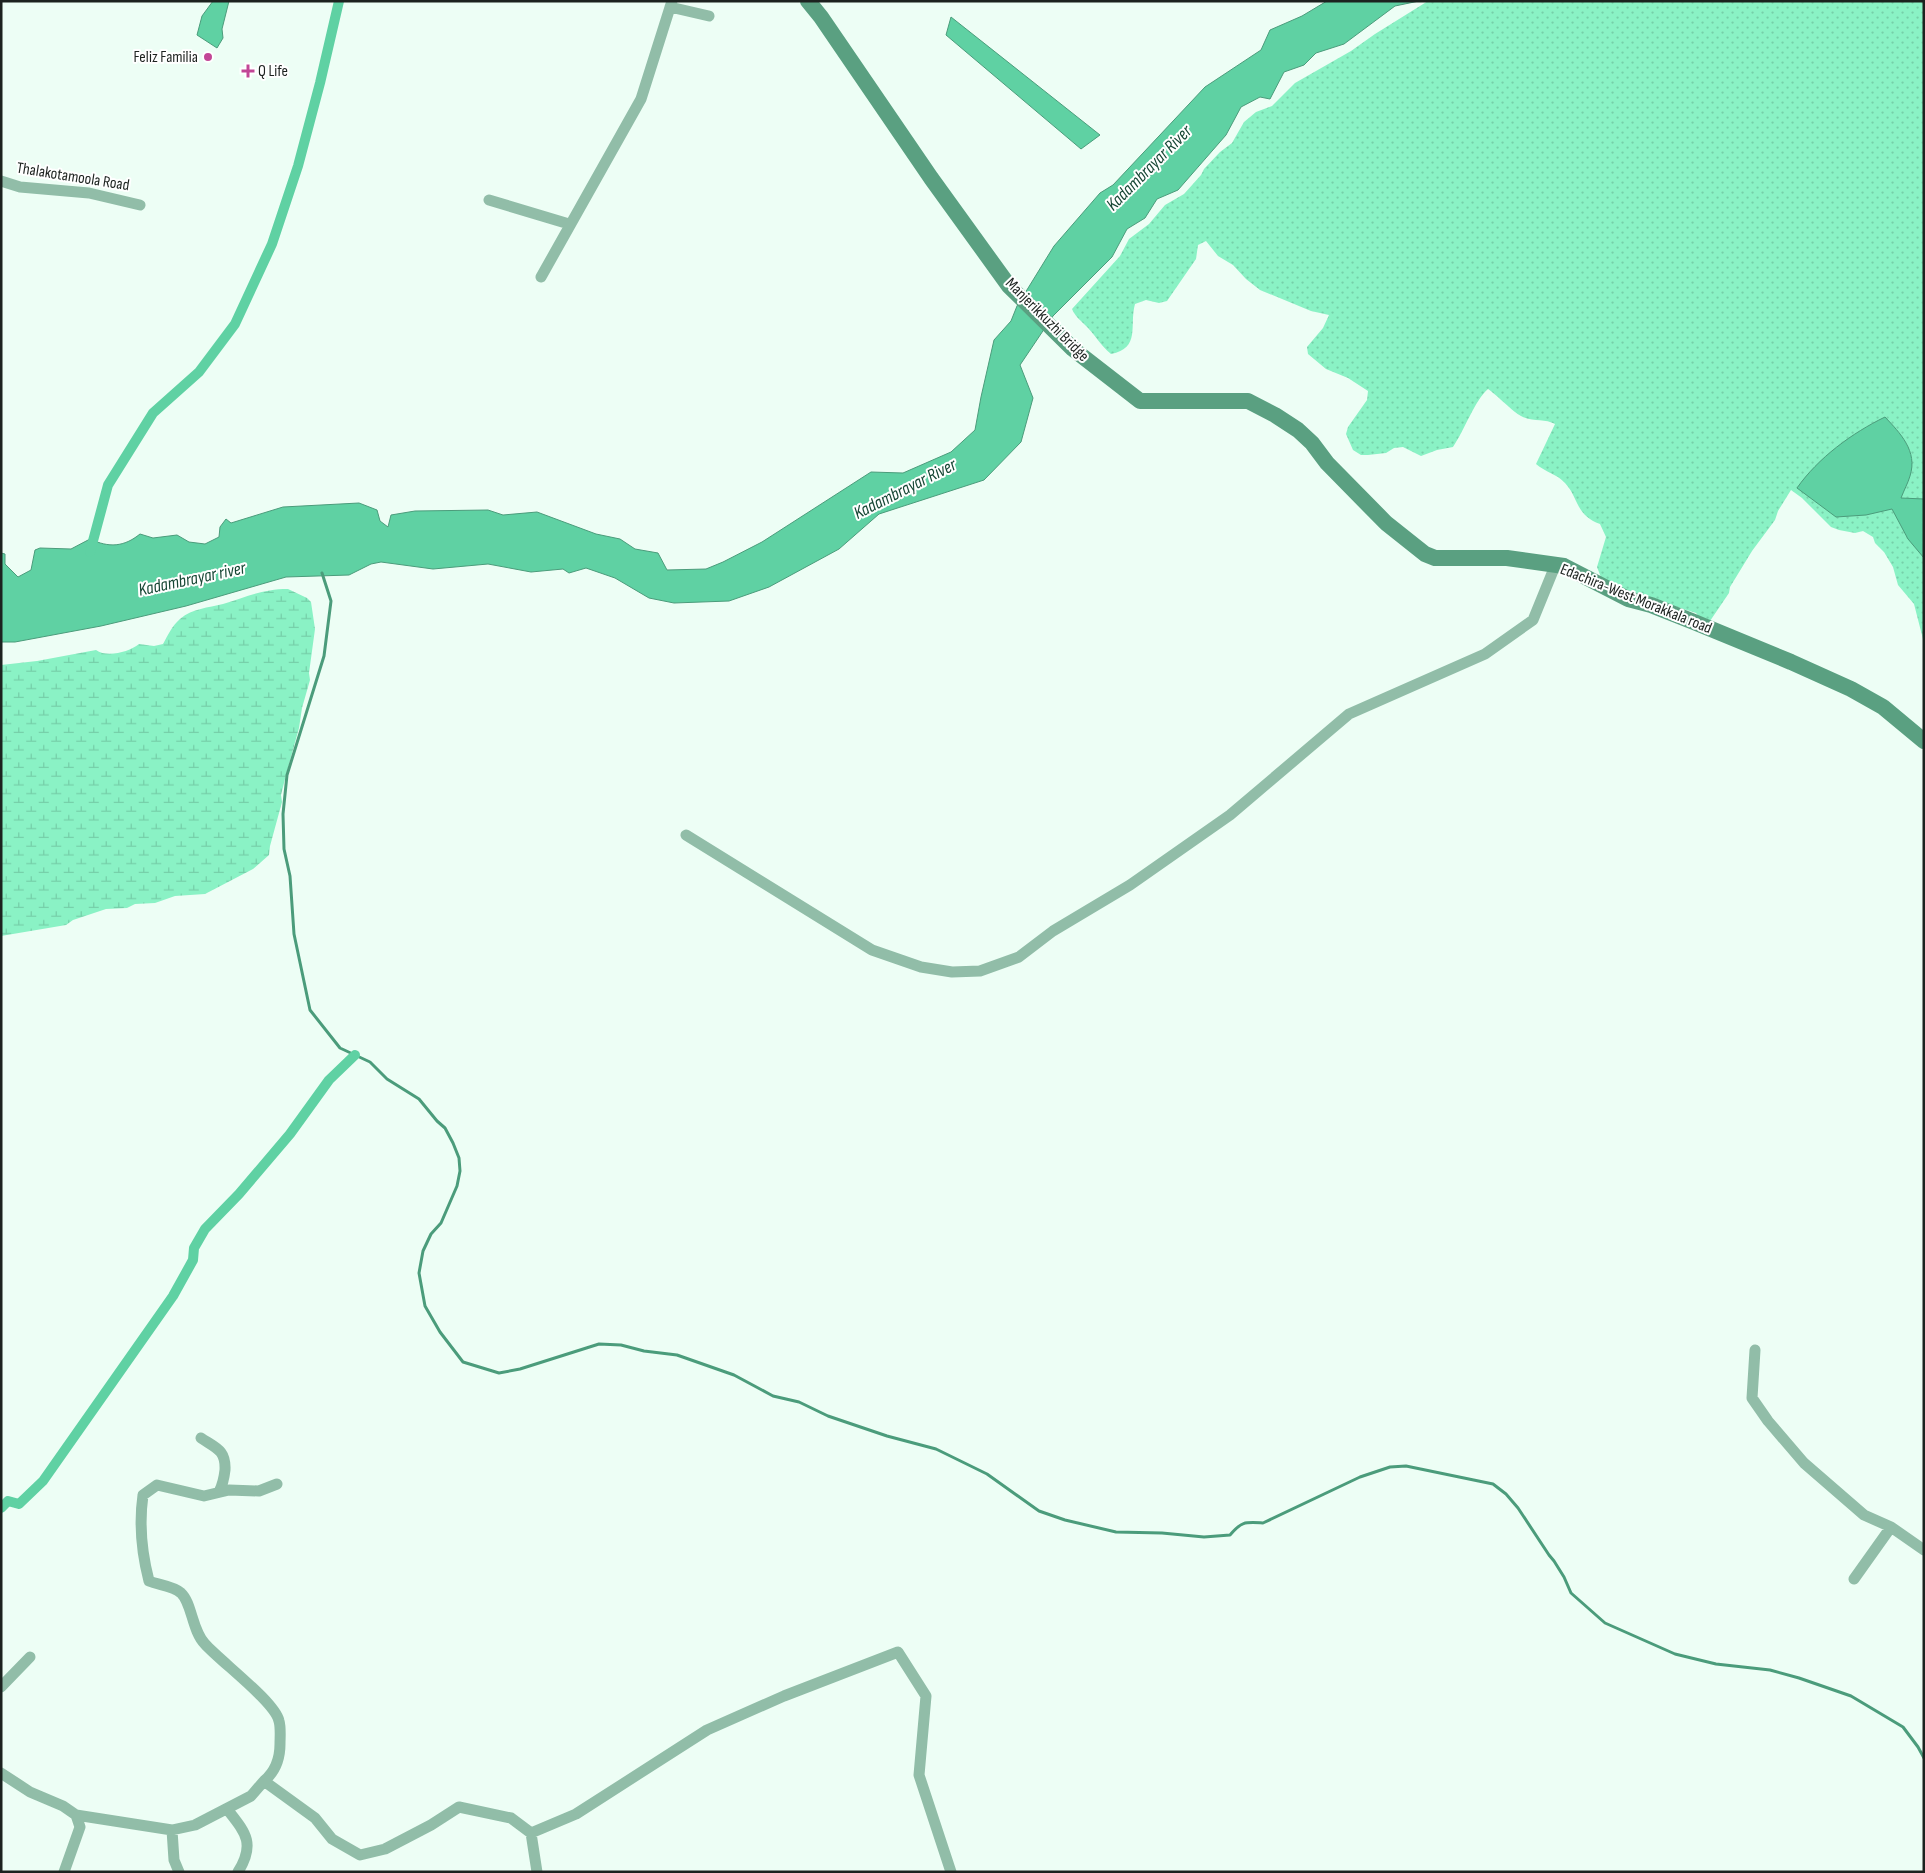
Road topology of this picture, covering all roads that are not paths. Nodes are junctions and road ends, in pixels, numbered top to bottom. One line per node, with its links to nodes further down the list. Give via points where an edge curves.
1 (808, 1): 9 (main road, Manjerikkuzhi Bridge, via 1010,286 1073,349)
2 (671, 4): 3 (street); 7 (street, via 641,99)
3 (709, 16)
4 (1, 181): 6 (street, Thalakotamoola Road, via 20,188 89,193)
5 (489, 200): 7 (street)
6 (140, 205)
7 (569, 224): 8 (street)
8 (541, 277)
9 (1140, 401): 10 (main road, Edachira-West Morakkala road, via 1248,401 1298,430 1386,523 1425,554 1435,558 1507,558)
10 (1555, 566): 11 (main road, Edachira-West Morakkala road, via 1564,566 1628,599 1651,605 1851,689 1883,707); 12 (street, via 1533,620 1485,654 1349,714 1230,815 1019,957 980,971 952,972 921,967 872,950)
11 (1924, 741)
12 (686, 835)
13 (1755, 1350): 17 (street, via 1752,1398 1768,1421 1804,1463 1864,1515)
14 (201, 1438): 16 (street, via 220,1450 225,1459 224,1482)
15 (277, 1484): 16 (street, via 259,1491)
16 (219, 1492): 23 (street, via 204,1496 157,1485 143,1495 145,1566 149,1581 182,1593 204,1643 275,1712 279,1720 280,1757)
17 (1891, 1528): 18 (street); 19 (street)
18 (1924, 1550)
19 (1854, 1579)
20 (30, 1657): 21 (street)
21 (1, 1687)
22 (1, 1773): 25 (street)
23 (264, 1780): 24 (street, via 251,1796); 27 (street, via 315,1818 332,1839 360,1855 386,1849 459,1807 511,1818)
24 (226, 1809): 26 (street, via 196,1825); 30 (street, via 244,1831 248,1844 244,1863)
25 (76, 1815): 26 (street); 28 (street, via 80,1827)
26 (172, 1830): 29 (street, via 174,1860)
27 (531, 1833): 31 (street); 32 (street, via 576,1814 708,1730 784,1696 898,1652 926,1696 919,1775)
28 (64, 1872)
29 (179, 1872)
30 (238, 1872)
31 (537, 1872)
32 (951, 1872)

